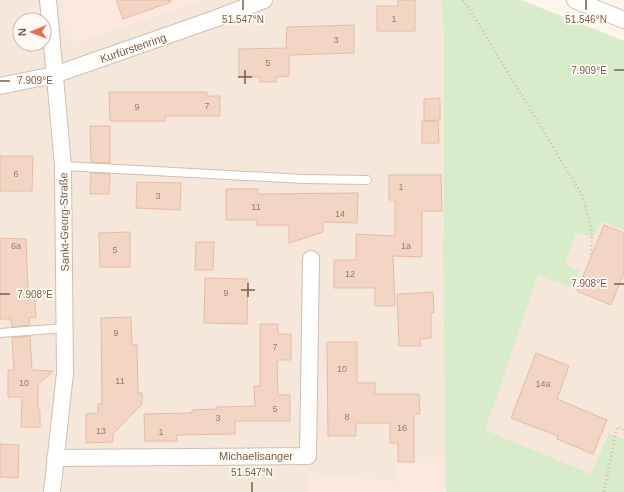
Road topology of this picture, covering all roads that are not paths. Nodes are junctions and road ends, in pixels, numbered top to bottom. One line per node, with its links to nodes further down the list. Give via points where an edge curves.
1 (48, 0): 5 (street, Sankt-Georg-Straße)
2 (264, 0): 5 (street, Kurfürstenring)
3 (575, 0): 4 (street)
4 (624, 20)
5 (54, 75): 6 (street, Kurfürstenring); 7 (street, Sankt-Georg-Straße)
6 (0, 86)
7 (63, 166): 8 (lane); 10 (street, Sankt-Georg-Straße)
8 (367, 180)
9 (312, 259): 12 (street, Michaelisanger, via 308,456)
10 (64, 328): 11 (lane); 12 (street, Sankt-Georg-Straße, via 65,373)
11 (0, 333)
12 (55, 458): 13 (street, Sankt-Georg-Straße)
13 (52, 492)

